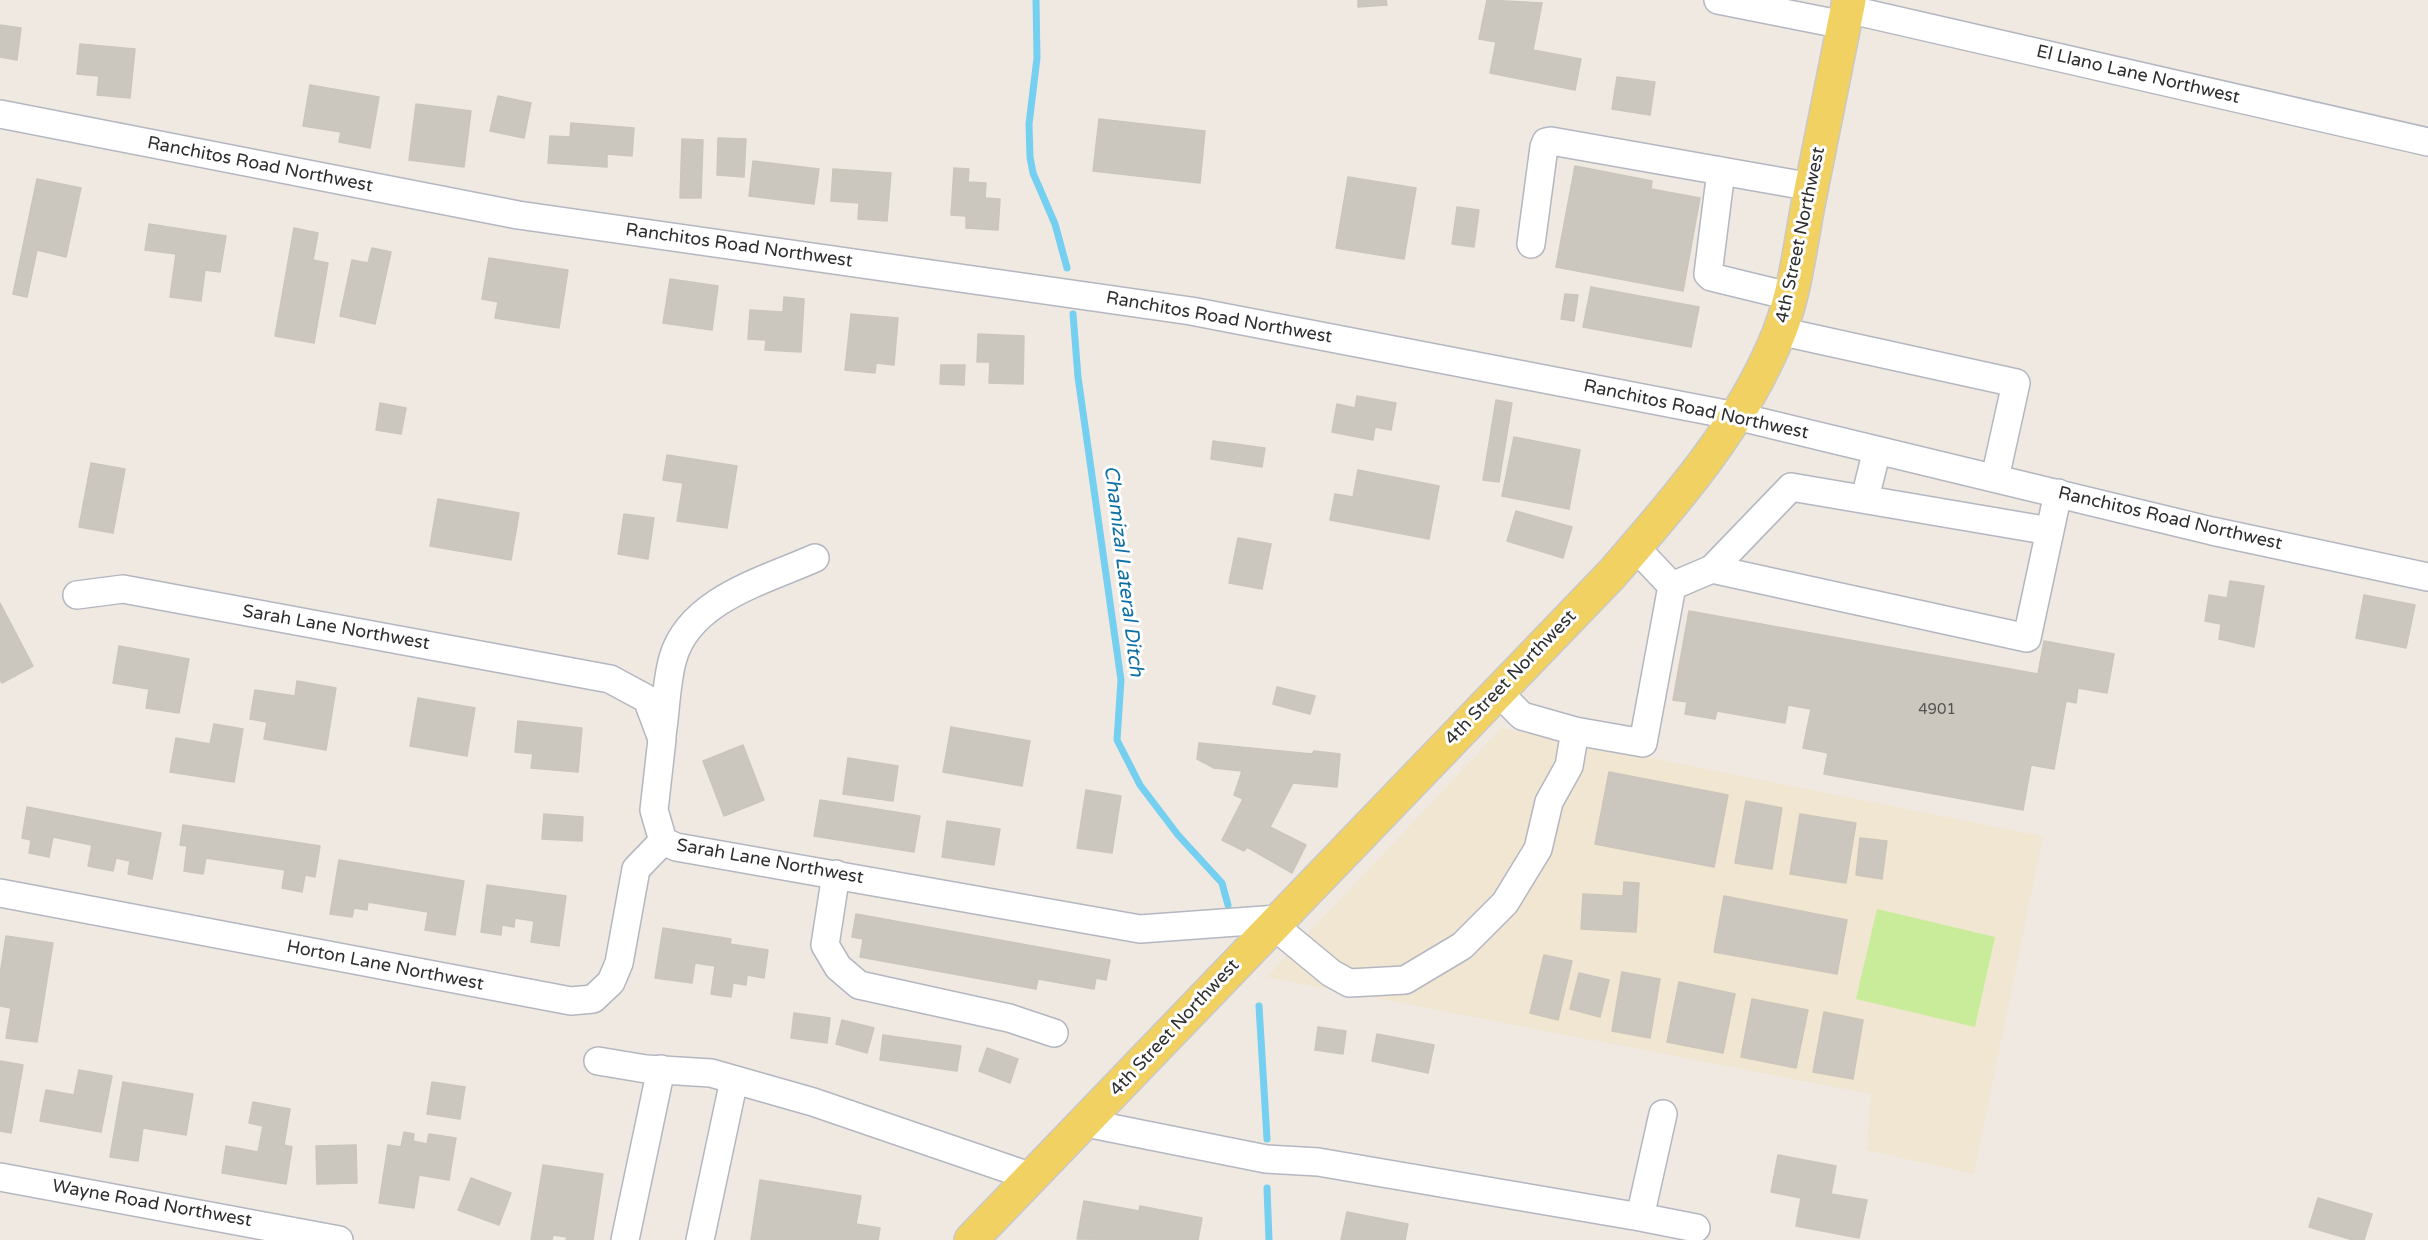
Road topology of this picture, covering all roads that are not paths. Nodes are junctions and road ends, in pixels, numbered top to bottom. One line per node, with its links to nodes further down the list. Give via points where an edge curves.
1 (1718, 0): 2 (street, El Llano Lane Northwest)
2 (1847, 11): 4 (street, El Llano Lane Northwest); 6 (main road, 4th Street Northwest)
3 (0, 114): 10 (street, Ranchitos Road Northwest, via 497,212 1161,305)
4 (2428, 142)
5 (1721, 171): 6 (street); 7 (street, via 1546,142); 8 (street, via 1708,274)
6 (1812, 187): 8 (main road, 4th Street Northwest)
7 (1531, 244)
8 (1789, 296): 9 (main road, 4th Street Northwest)
9 (1779, 332): 10 (main road, 4th Street Northwest); 12 (street, via 2016,383)
10 (1736, 416): 11 (street, Ranchitos Road Northwest); 16 (main road, 4th Street Northwest, via 1669,509)
11 (1877, 450): 12 (street, Ranchitos Road Northwest); 14 (street)
12 (1995, 478): 13 (street, Ranchitos Road Northwest)
13 (2058, 493): 15 (street); 19 (street, Ranchitos Road Northwest)
14 (1865, 498): 15 (street); 18 (street, via 1791,487)
15 (2050, 531): 18 (street, via 2027,638)
16 (1635, 547): 20 (street); 22 (main road, 4th Street Northwest)
17 (815, 558): 24 (street, via 724,598 690,626 673,657)
18 (1712, 569): 20 (street)
19 (2428, 577)
20 (1672, 586): 23 (street, via 1643,743)
21 (77, 595): 24 (street, Sarah Lane Northwest, via 123,589 610,679 647,699)
22 (1498, 692): 23 (street, via 1522,716); 28 (main road, 4th Street Northwest)
23 (1575, 731): 28 (street, via 1569,766 1549,802 1538,849 1505,903 1462,946 1405,980 1349,983 1331,973)
24 (662, 739): 25 (street, Sarah Lane Northwest, via 654,810)
25 (663, 841): 26 (street, Sarah Lane Northwest, via 676,847); 27 (street, Horton Lane Northwest, via 636,869 619,963 611,982 593,999 571,1001)
26 (836, 874): 28 (street, Sarah Lane Northwest, via 1140,929); 29 (street, via 825,945 838,967 859,985 1009,1018)
27 (0, 893)
28 (1276, 922): 34 (main road, 4th Street Northwest)
29 (1054, 1033)
30 (598, 1061): 31 (street)
31 (661, 1069): 32 (street, via 711,1073); 40 (street)
32 (734, 1080): 36 (street, via 813,1102); 41 (street)
33 (1663, 1114): 37 (street)
34 (1086, 1123): 36 (main road, 4th Street Northwest); 37 (street, via 1266,1159 1318,1162)
35 (0, 1177): 39 (street, Wayne Road Northwest)
36 (1032, 1177): 42 (main road, 4th Street Northwest)
37 (1640, 1217): 38 (street)
38 (1696, 1228)
39 (339, 1240)
40 (625, 1240)
41 (700, 1240)
42 (971, 1240)

